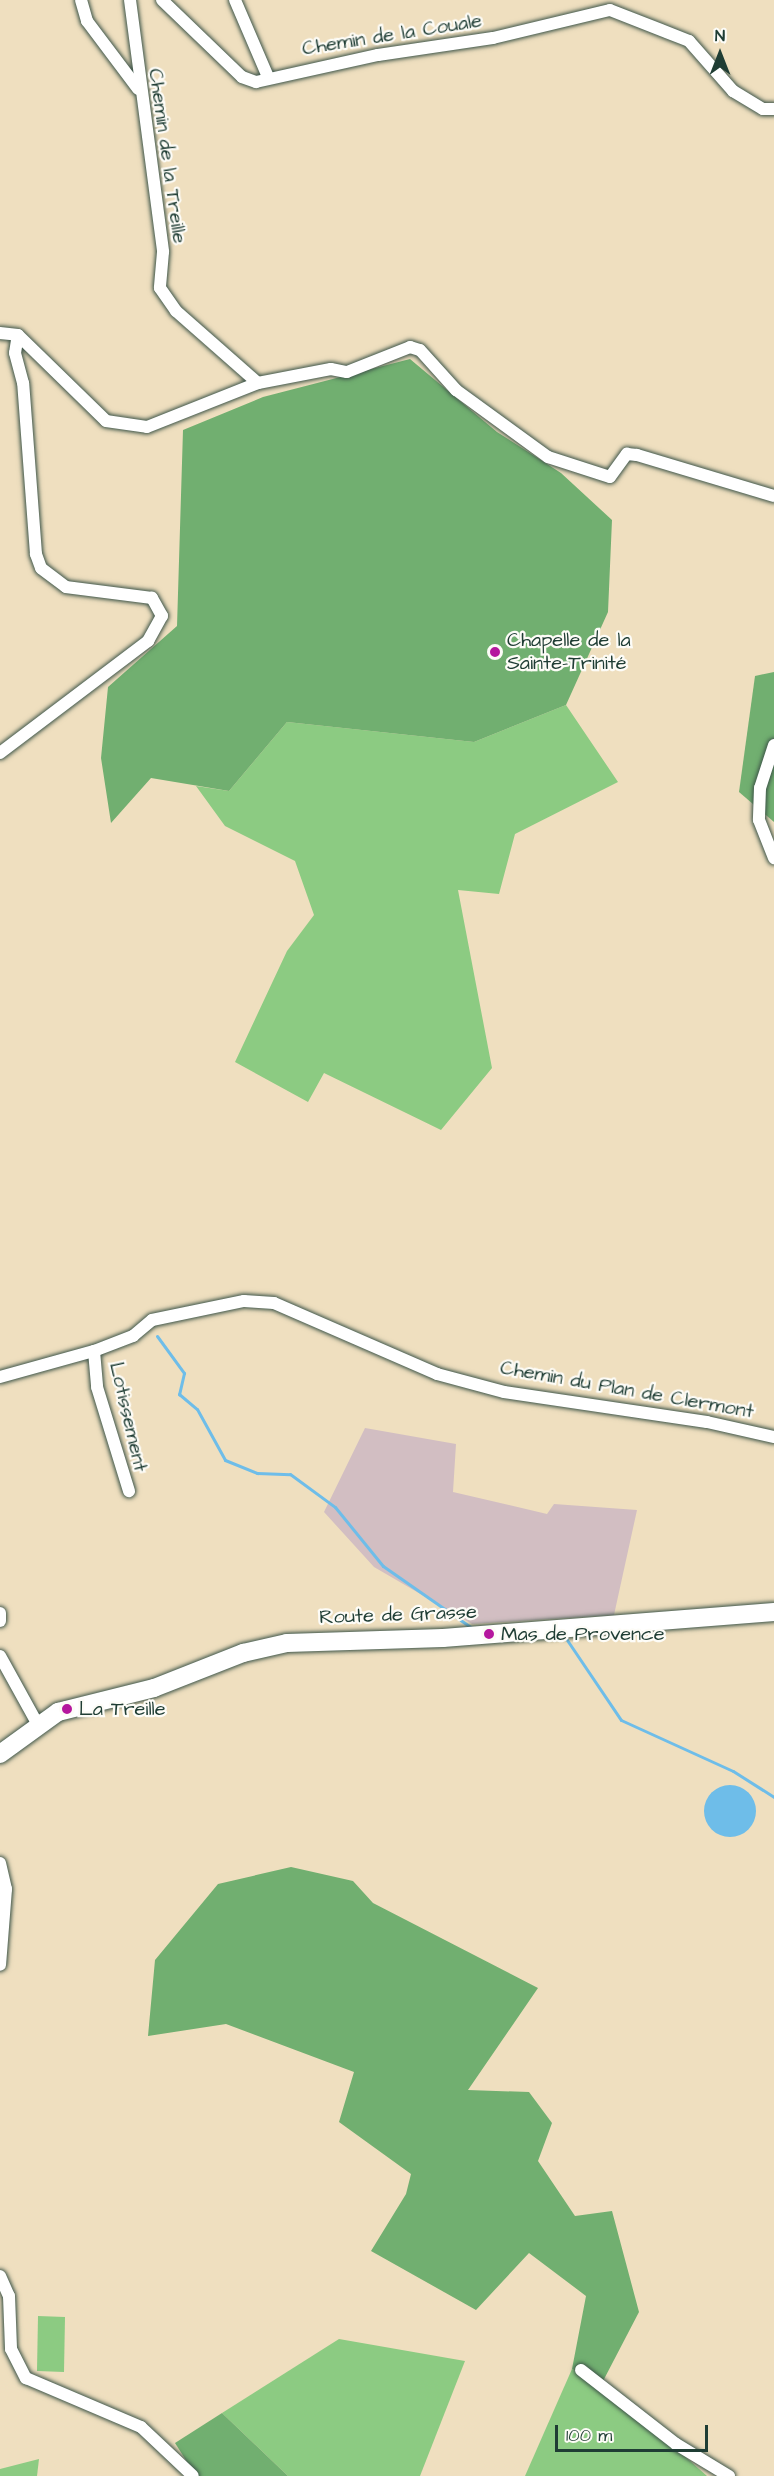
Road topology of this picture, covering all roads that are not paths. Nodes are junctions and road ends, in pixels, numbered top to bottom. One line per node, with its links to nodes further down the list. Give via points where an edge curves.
1 (81, 0): 6 (street, via 87,21)
2 (130, 0): 6 (street, Chemin de la Treille)
3 (162, 0): 5 (street, via 242,77 256,82)
4 (235, 0): 5 (street)
5 (268, 77): 7 (street, Chemin de la Couale, via 493,38 610,10 689,41 733,91 763,109)
6 (138, 90): 10 (street, Chemin de la Treille, via 163,252 160,288 176,311)
7 (774, 109)
8 (0, 333): 9 (street)
9 (18, 335): 10 (street, via 106,422 147,427 169,422); 13 (street, via 15,353 23,383 36,554 41,568 66,587 152,598 162,616 148,641)
10 (258, 383): 11 (street, via 332,369 347,372 410,347 420,350 456,390 548,457 610,477 627,454)
11 (774, 496)
12 (774, 745): 14 (street, via 760,788 759,820)
13 (0, 753)
14 (774, 858)
15 (94, 1351): 16 (street, Chemin du Plan de Clermont); 17 (street, Chemin du Plan de Clermont, via 133,1336 152,1320 244,1301 274,1303 427,1370 504,1392 707,1422); 18 (street, Lotissement, via 97,1387)
16 (0, 1377)
17 (774, 1437)
18 (129, 1491)
19 (0, 1612): 21 (street)
20 (774, 1612): 23 (street, Route de Grasse, via 453,1637 287,1643)
21 (0, 1621)
22 (0, 1656): 23 (street)
23 (37, 1723): 24 (street)
24 (2, 1754)
25 (0, 1863): 26 (street, via 6,1889)
26 (0, 1965)
27 (0, 2276): 29 (street, via 9,2296 11,2349 26,2378 141,2427)
28 (581, 2370): 30 (street, via 676,2444)
29 (193, 2476)
30 (729, 2476)

